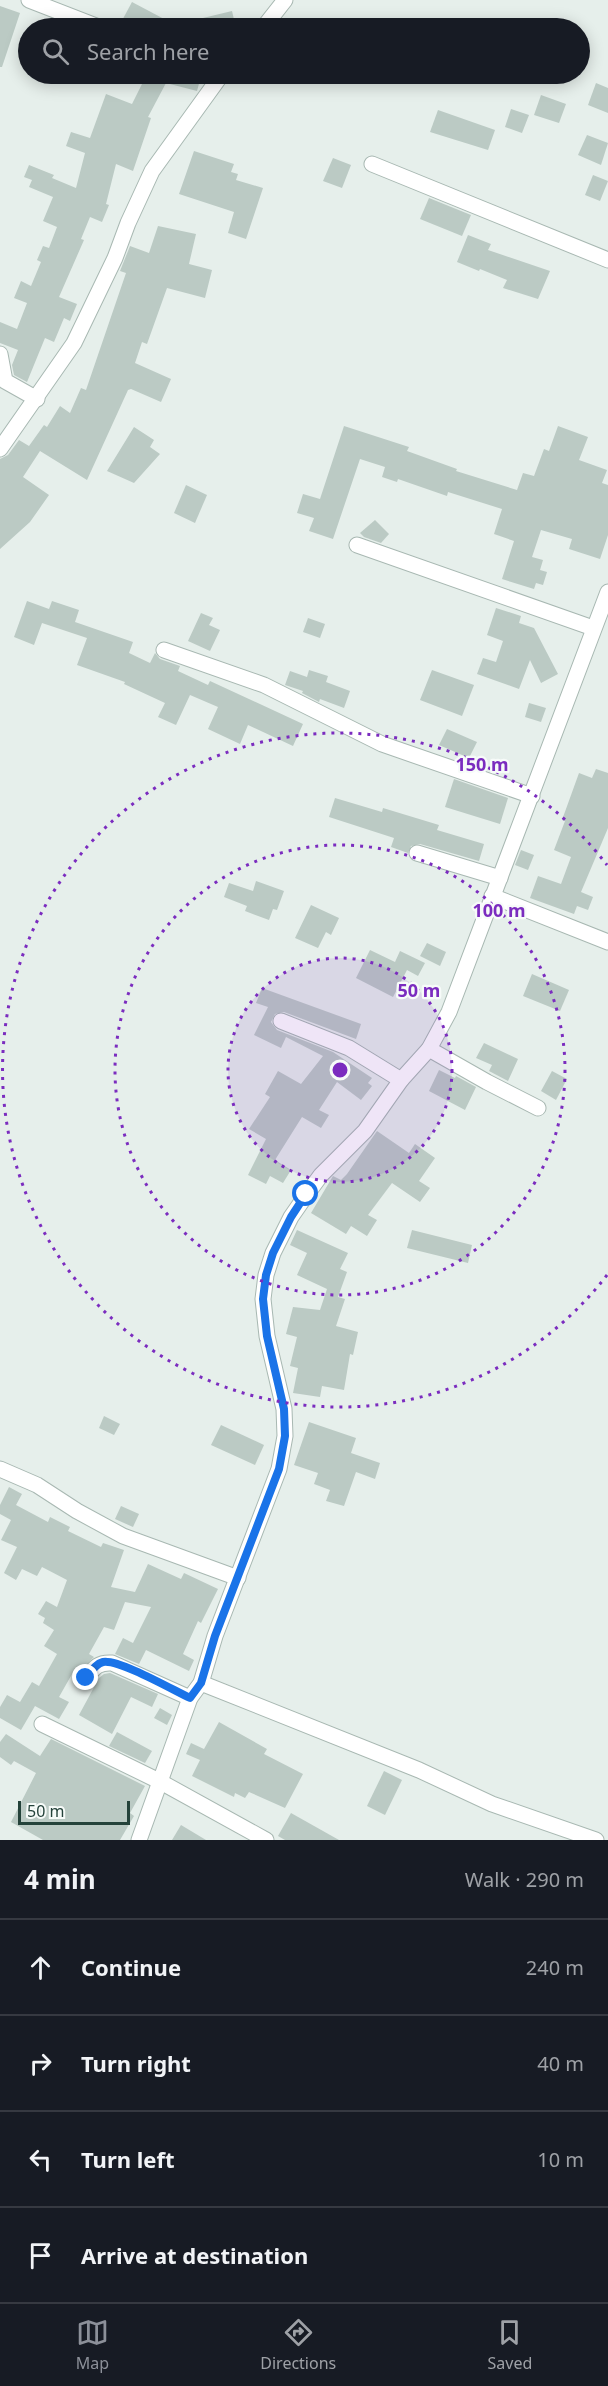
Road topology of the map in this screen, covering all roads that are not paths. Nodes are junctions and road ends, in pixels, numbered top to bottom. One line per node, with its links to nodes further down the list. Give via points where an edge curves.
1 (29, 0): 3 (street)
2 (285, 0): 4 (street)
3 (75, 18)
4 (271, 18)
5 (215, 84): 9 (street, via 152,171 74,343)
6 (372, 164): 7 (street)
7 (608, 260)
8 (0, 354): 9 (street, via 5,381)
9 (37, 399): 10 (street)
10 (0, 449)
11 (357, 545): 13 (street)
12 (608, 592): 13 (street)
13 (593, 628): 15 (street)
14 (164, 650): 15 (street, via 264,685 382,744)
15 (532, 796): 17 (street)
16 (417, 853): 17 (street)
17 (500, 878): 18 (street)
18 (492, 896): 19 (street); 21 (street, via 449,1012)
19 (608, 942)
20 (281, 1021): 22 (street, via 349,1048)
21 (429, 1049): 22 (street); 23 (street)
22 (401, 1080): 25 (street, via 365,1131 306,1194 273,1253 266,1275 264,1315 284,1409 285,1436 279,1469)
23 (538, 1108)
24 (0, 1469): 25 (street, via 37,1485 123,1536)
25 (238, 1578): 27 (street)
26 (86, 1678): 28 (street, via 94,1667 112,1663)
27 (201, 1683): 28 (street); 33 (street, via 419,1770 492,1804)
28 (190, 1698): 30 (street)
29 (42, 1724): 30 (street)
30 (159, 1781): 31 (street); 32 (street)
31 (139, 1840)
32 (266, 1840)
33 (596, 1840)

